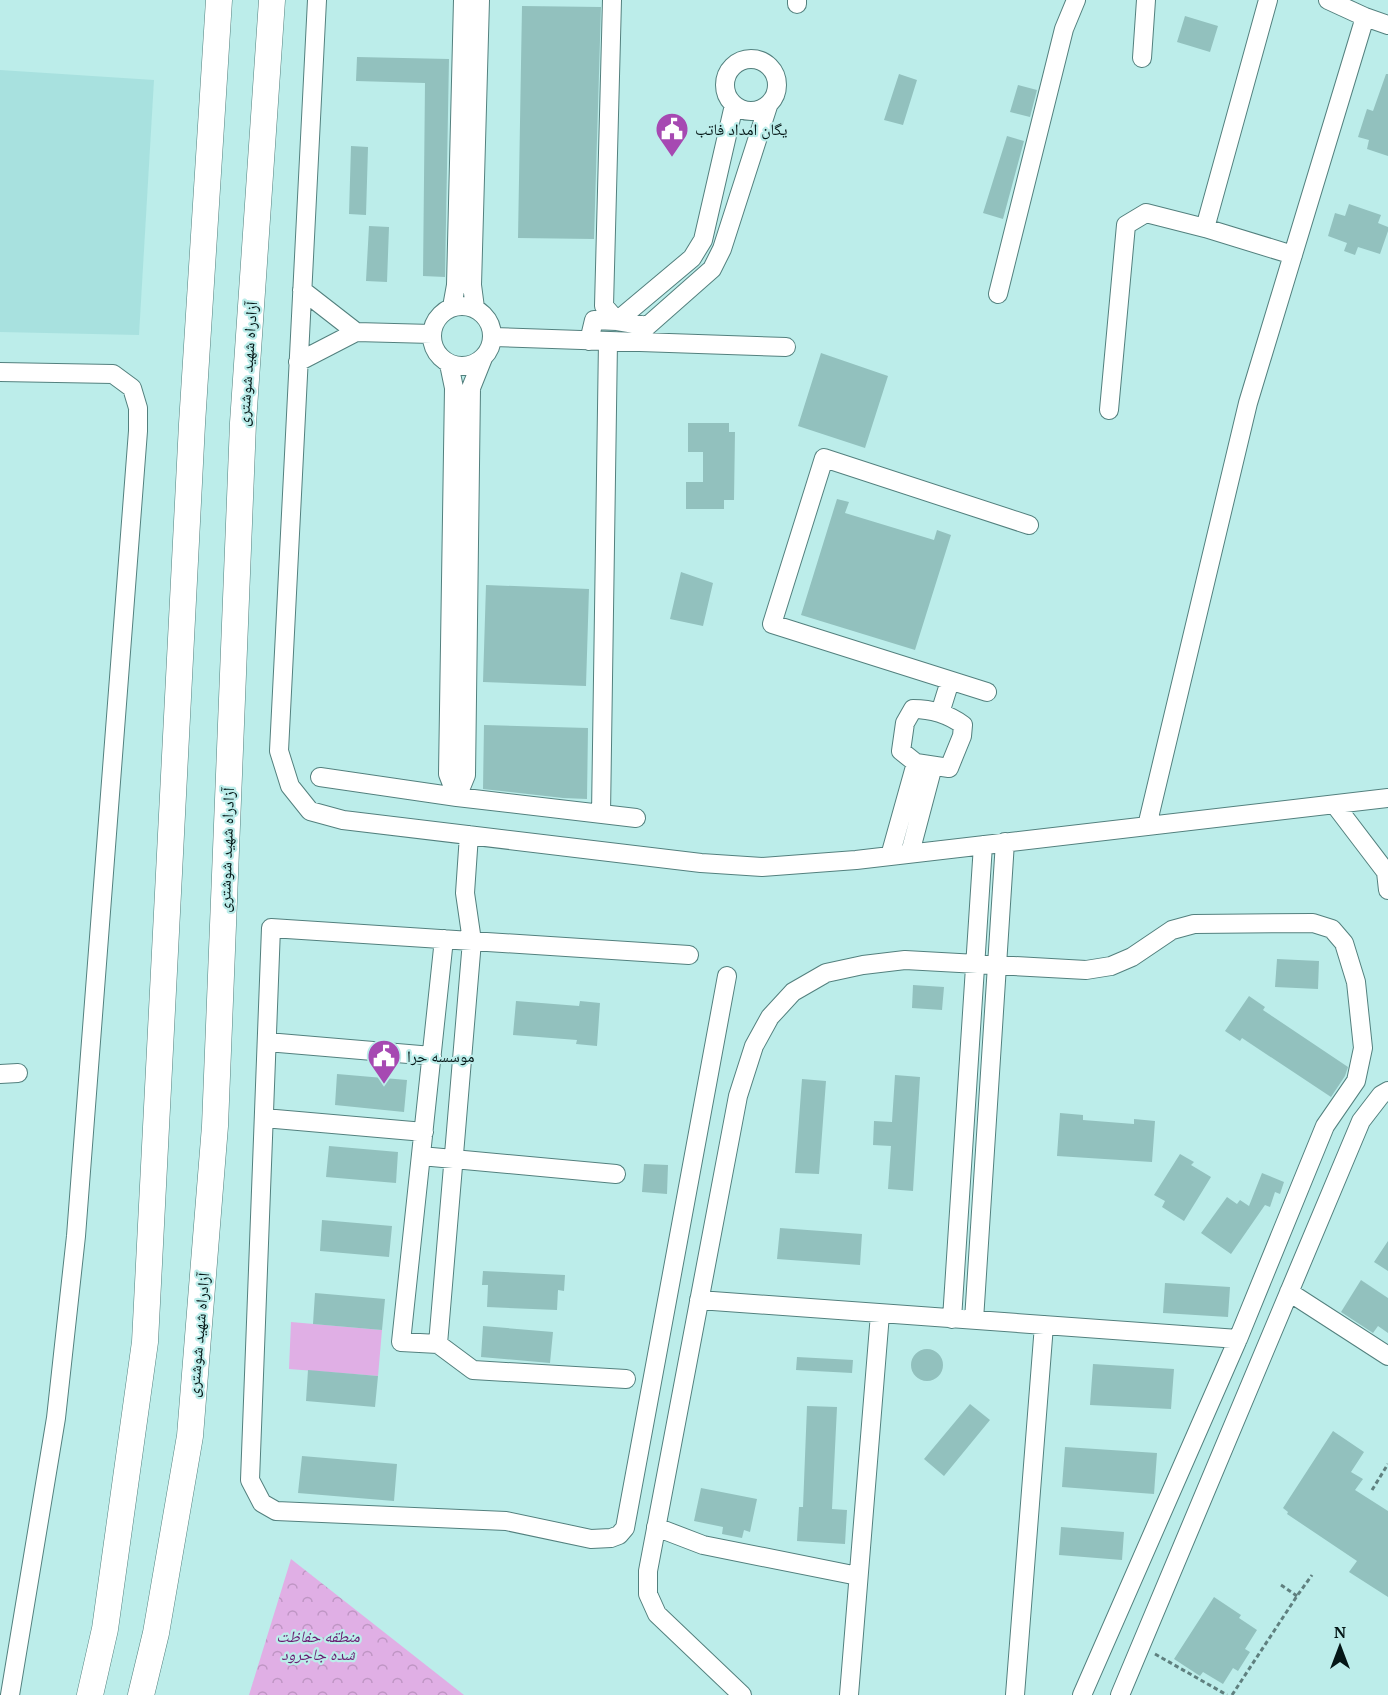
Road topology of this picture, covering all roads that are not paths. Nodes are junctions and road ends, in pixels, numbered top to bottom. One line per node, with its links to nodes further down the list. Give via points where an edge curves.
1 (219, 0): 81 (highway, via 191,436 144,1342 105,1629)
2 (272, 0): 82 (highway, آزادراه شهید شوشتری, via 243,423 215,1126 190,1436 156,1633)
3 (317, 0): 18 (street)
4 (463, 0): 20 (street, via 456,285)
5 (480, 0): 21 (street, via 472,285)
6 (612, 0): 22 (street, via 604,306)
7 (1076, 0): 19 (street, via 1064,29)
8 (1146, 0): 13 (street)
9 (1268, 0): 16 (street)
10 (1328, 0): 11 (street)
11 (1365, 17): 12 (street); 17 (street)
12 (1388, 25)
13 (1142, 58)
14 (734, 105): 15 (street, via 751,112); 15 (street, via 725,90 728,72 750,59 765,63 776,76 776,92); 22 (street, via 703,240 692,258)
15 (768, 106): 25 (street, via 722,249 711,269)
16 (1205, 228): 17 (street); 34 (street, via 1146,213 1126,225)
17 (1293, 255): 46 (street, via 1248,403)
18 (302, 290): 23 (street); 31 (street)
19 (998, 294)
20 (452, 307): 21 (street); 24 (street, via 434,323)
21 (476, 308): 26 (street, via 491,325)
22 (617, 321): 25 (street); 27 (street, via 594,320)
23 (356, 332): 24 (street); 31 (street)
24 (432, 334): 32 (street, via 433,346)
25 (644, 334): 28 (street); 29 (street)
26 (493, 337): 27 (street); 30 (street)
27 (589, 340): 28 (street)
28 (608, 341): 44 (street)
29 (786, 348)
30 (483, 358): 32 (street, via 473,365); 41 (street, via 471,388 466,775)
31 (298, 362): 47 (street, via 279,751 290,786 310,811 343,820)
32 (449, 364): 41 (street, via 454,388 448,774)
33 (0, 372): 79 (street, via 113,374 132,388 138,408 68,1317 56,1418)
34 (1109, 411)
35 (1029, 525): 36 (street, via 824,458 772,624)
36 (950, 681): 37 (street); 38 (street)
37 (987, 692)
38 (940, 713): 39 (street, via 963,726 962,736 949,768); 39 (street, via 913,709 905,723 901,751)
39 (924, 764): 50 (street); 51 (street)
40 (320, 777): 41 (street)
41 (457, 797): 44 (street)
42 (1388, 798): 43 (street)
43 (1335, 805): 46 (street); 52 (street, via 1386,872)
44 (601, 814): 45 (street)
45 (636, 818)
46 (1147, 826): 48 (street)
47 (469, 835): 51 (street, via 762,867); 54 (street, via 465,893)
48 (1005, 842): 49 (street); 57 (street)
49 (983, 845): 50 (street); 56 (street)
50 (910, 854): 51 (street)
51 (890, 856)
52 (1388, 890)
53 (444, 939): 54 (street); 59 (street, via 271,928); 60 (street)
54 (472, 941): 55 (street); 65 (street)
55 (689, 955)
56 (975, 964): 57 (street); 68 (street, via 905,960 826,973 793,992 770,1017 754,1046 738,1096); 70 (street)
57 (996, 965): 71 (street); 73 (street, via 1086,970 1112,966 1172,930 1194,924 1313,923 1332,929 1344,943 1356,982 1363,1048 1356,1081 1325,1126)
58 (727, 976): 62 (street, via 625,1528 611,1538 591,1539 506,1521 276,1511 261,1503 250,1480)
59 (267, 1042): 60 (street); 62 (street)
60 (432, 1056): 63 (street)
61 (1388, 1091): 67 (street, via 1361,1121)
62 (264, 1118): 63 (street)
63 (424, 1132): 64 (street)
64 (421, 1156): 65 (street); 74 (street, via 401,1342)
65 (454, 1159): 66 (street); 74 (street)
66 (616, 1174)
67 (1289, 1293): 75 (street); 87 (street)
68 (699, 1300): 69 (street); 77 (street)
69 (880, 1314): 70 (street); 78 (street)
70 (952, 1319): 71 (street)
71 (974, 1320): 72 (street)
72 (1044, 1325): 73 (street); 85 (street)
73 (1238, 1339): 86 (street)
74 (438, 1344): 76 (street, via 473,1370)
75 (1388, 1356)
76 (626, 1379)
77 (656, 1527): 78 (street, via 703,1545); 83 (street, via 648,1594 657,1614)
78 (858, 1576): 84 (street)
79 (8, 1657): 80 (street)
80 (8, 1690)
81 (90, 1695)
82 (141, 1695)
83 (742, 1695)
84 (849, 1695)
85 (1015, 1695)
86 (1082, 1695)
87 (1120, 1695)

